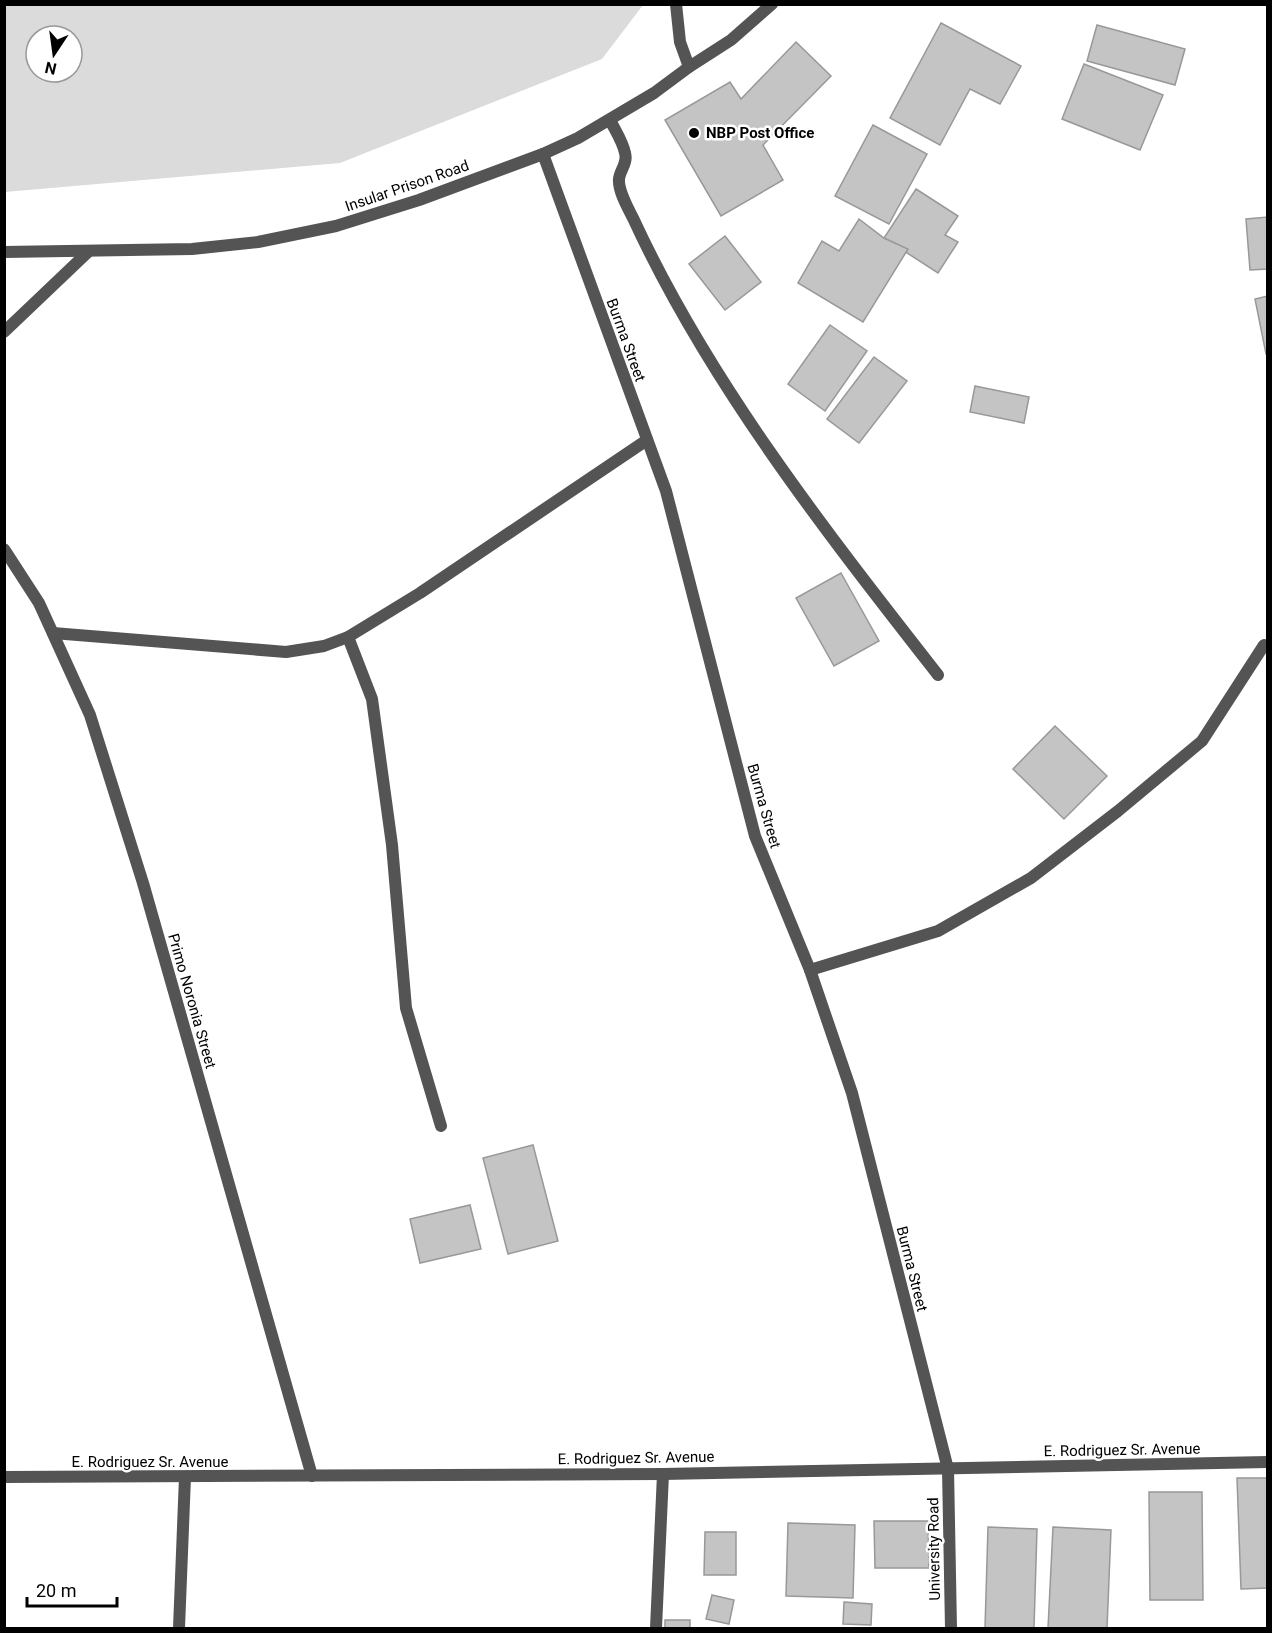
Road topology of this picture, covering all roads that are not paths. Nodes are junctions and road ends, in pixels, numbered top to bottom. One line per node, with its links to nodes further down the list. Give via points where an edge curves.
1 (676, 4): 3 (street, via 680,42)
2 (772, 4): 3 (street, Insular Prison Road, via 731,39)
3 (689, 67): 4 (street, Insular Prison Road)
4 (610, 120): 5 (street, Insular Prison Road); 14 (street, via 625,153 619,179 623,193 649,251 693,329 815,518)
5 (543, 154): 7 (street, Insular Prison Road, via 418,200 325,228 203,248); 9 (street, Burma Street)
6 (4, 252): 7 (street, Insular Prison Road)
7 (88, 252): 8 (street)
8 (4, 332)
9 (647, 440): 12 (street); 15 (street, Burma Street, via 666,491 755,836)
10 (4, 549): 11 (street, Primo Noronia Street, via 39,603)
11 (53, 633): 12 (street, via 286,652 324,646); 20 (street, Primo Noronia Street, via 90,715 143,883)
12 (348, 637): 16 (street, via 372,699 392,845 406,1008)
13 (1264, 645): 15 (street, via 1202,741 1031,878 938,931)
14 (938, 675)
15 (810, 970): 18 (street, Burma Street, via 852,1093)
16 (441, 1126)
17 (1268, 1462): 18 (street, E. Rodriguez Sr. Avenue)
18 (948, 1469): 19 (street, E. Rodriguez Sr. Avenue); 25 (street, University Road)
19 (663, 1474): 20 (street, E. Rodriguez Sr. Avenue); 24 (street)
20 (312, 1476): 21 (street, E. Rodriguez Sr. Avenue)
21 (185, 1477): 22 (street, E. Rodriguez Sr. Avenue); 23 (street)
22 (4, 1478)
23 (179, 1629)
24 (656, 1629)
25 (951, 1629)

